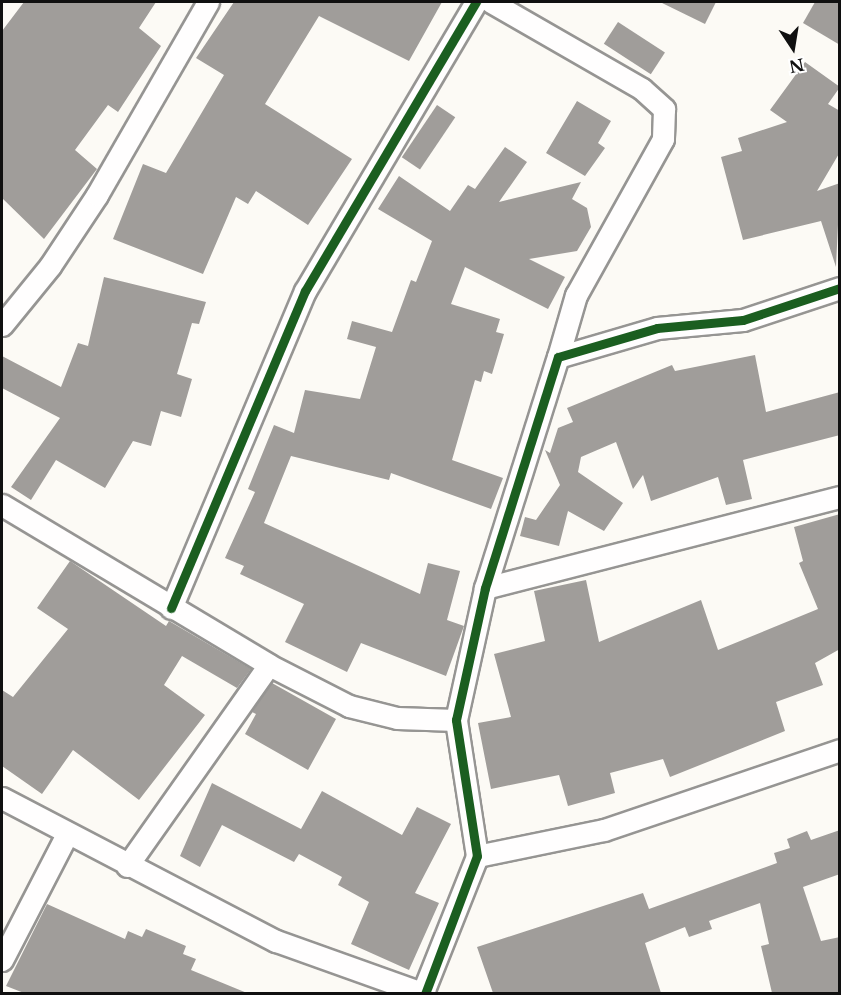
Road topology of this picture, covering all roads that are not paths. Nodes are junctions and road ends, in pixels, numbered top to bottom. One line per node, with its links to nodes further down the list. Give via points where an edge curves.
1 (208, 2): 5 (street, via 97,195 50,266)
2 (476, 2): 10 (street, via 305,291)
3 (491, 2): 6 (street, via 642,89 664,109 663,139 576,295)
4 (840, 288): 6 (street, via 743,320 657,328)
5 (2, 326)
6 (558, 357): 9 (street)
7 (840, 497): 9 (street)
8 (2, 505): 10 (street)
9 (484, 588): 12 (street)
10 (171, 608): 11 (street)
11 (269, 666): 12 (street, via 349,706 397,718); 17 (street)
12 (456, 720): 16 (street)
13 (840, 750): 16 (street, via 604,830)
14 (2, 798): 15 (street)
15 (67, 834): 17 (street); 18 (street)
16 (477, 856): 19 (street)
17 (127, 866): 19 (street, via 276,941)
18 (2, 960)
19 (424, 993)

